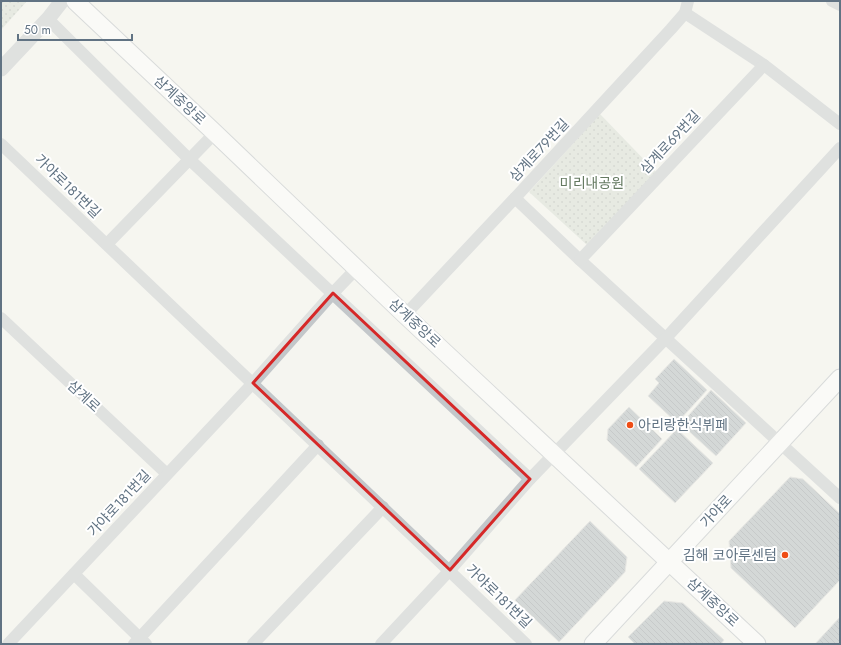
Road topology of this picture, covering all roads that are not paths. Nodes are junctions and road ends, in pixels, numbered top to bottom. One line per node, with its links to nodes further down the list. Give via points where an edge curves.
1 (62, 1): 7 (street)
2 (75, 1): 11 (main road, 삼계중앙로)
3 (688, 1): 6 (street, 삼계로79번길)
4 (832, 1): 5 (street)
5 (840, 5)
6 (685, 13): 8 (street); 15 (street, 삼계로79번길)
7 (48, 19): 9 (street); 14 (street)
8 (764, 65): 10 (street); 17 (street, 삼계로69번길)
9 (1, 69)
10 (840, 124)
11 (215, 133): 14 (street); 18 (main road, 삼계중앙로)
12 (1, 144): 16 (street, 가야로181번길)
13 (840, 148): 22 (street)
14 (189, 159): 16 (street); 19 (street)
15 (515, 198): 17 (street); 20 (street, 삼계로79번길)
16 (107, 244): 24 (street, 가야로181번길)
17 (580, 260): 22 (street)
18 (357, 268): 19 (street); 20 (main road, 삼계중앙로)
19 (333, 293): 24 (street); 29 (street)
20 (405, 314): 27 (main road, 삼계중앙로)
21 (1, 318): 28 (street, 삼계로)
22 (666, 338): 25 (street); 27 (street)
23 (840, 378): 25 (main road, 가야로)
24 (253, 383): 26 (street, 가야로181번길); 28 (street, 가야로181번길)
25 (780, 442): 30 (street); 32 (main road, 가야로)
26 (318, 445): 31 (street, 가야로181번길); 35 (street)
27 (554, 454): 29 (street); 32 (main road, 삼계중앙로)
28 (167, 474): 34 (street, 가야로181번길)
29 (530, 479): 33 (street)
30 (840, 498)
31 (383, 507): 33 (street, 가야로181번길); 37 (street)
32 (670, 562): 40 (main road, 가야로); 41 (main road, 삼계중앙로)
33 (450, 570): 38 (street, 가야로181번길); 39 (street, 가야로181번길)
34 (74, 574): 35 (street); 36 (street, 가야로181번길)
35 (140, 642)
36 (8, 644)
37 (253, 644)
38 (382, 644)
39 (526, 644)
40 (593, 644)
41 (757, 644)

